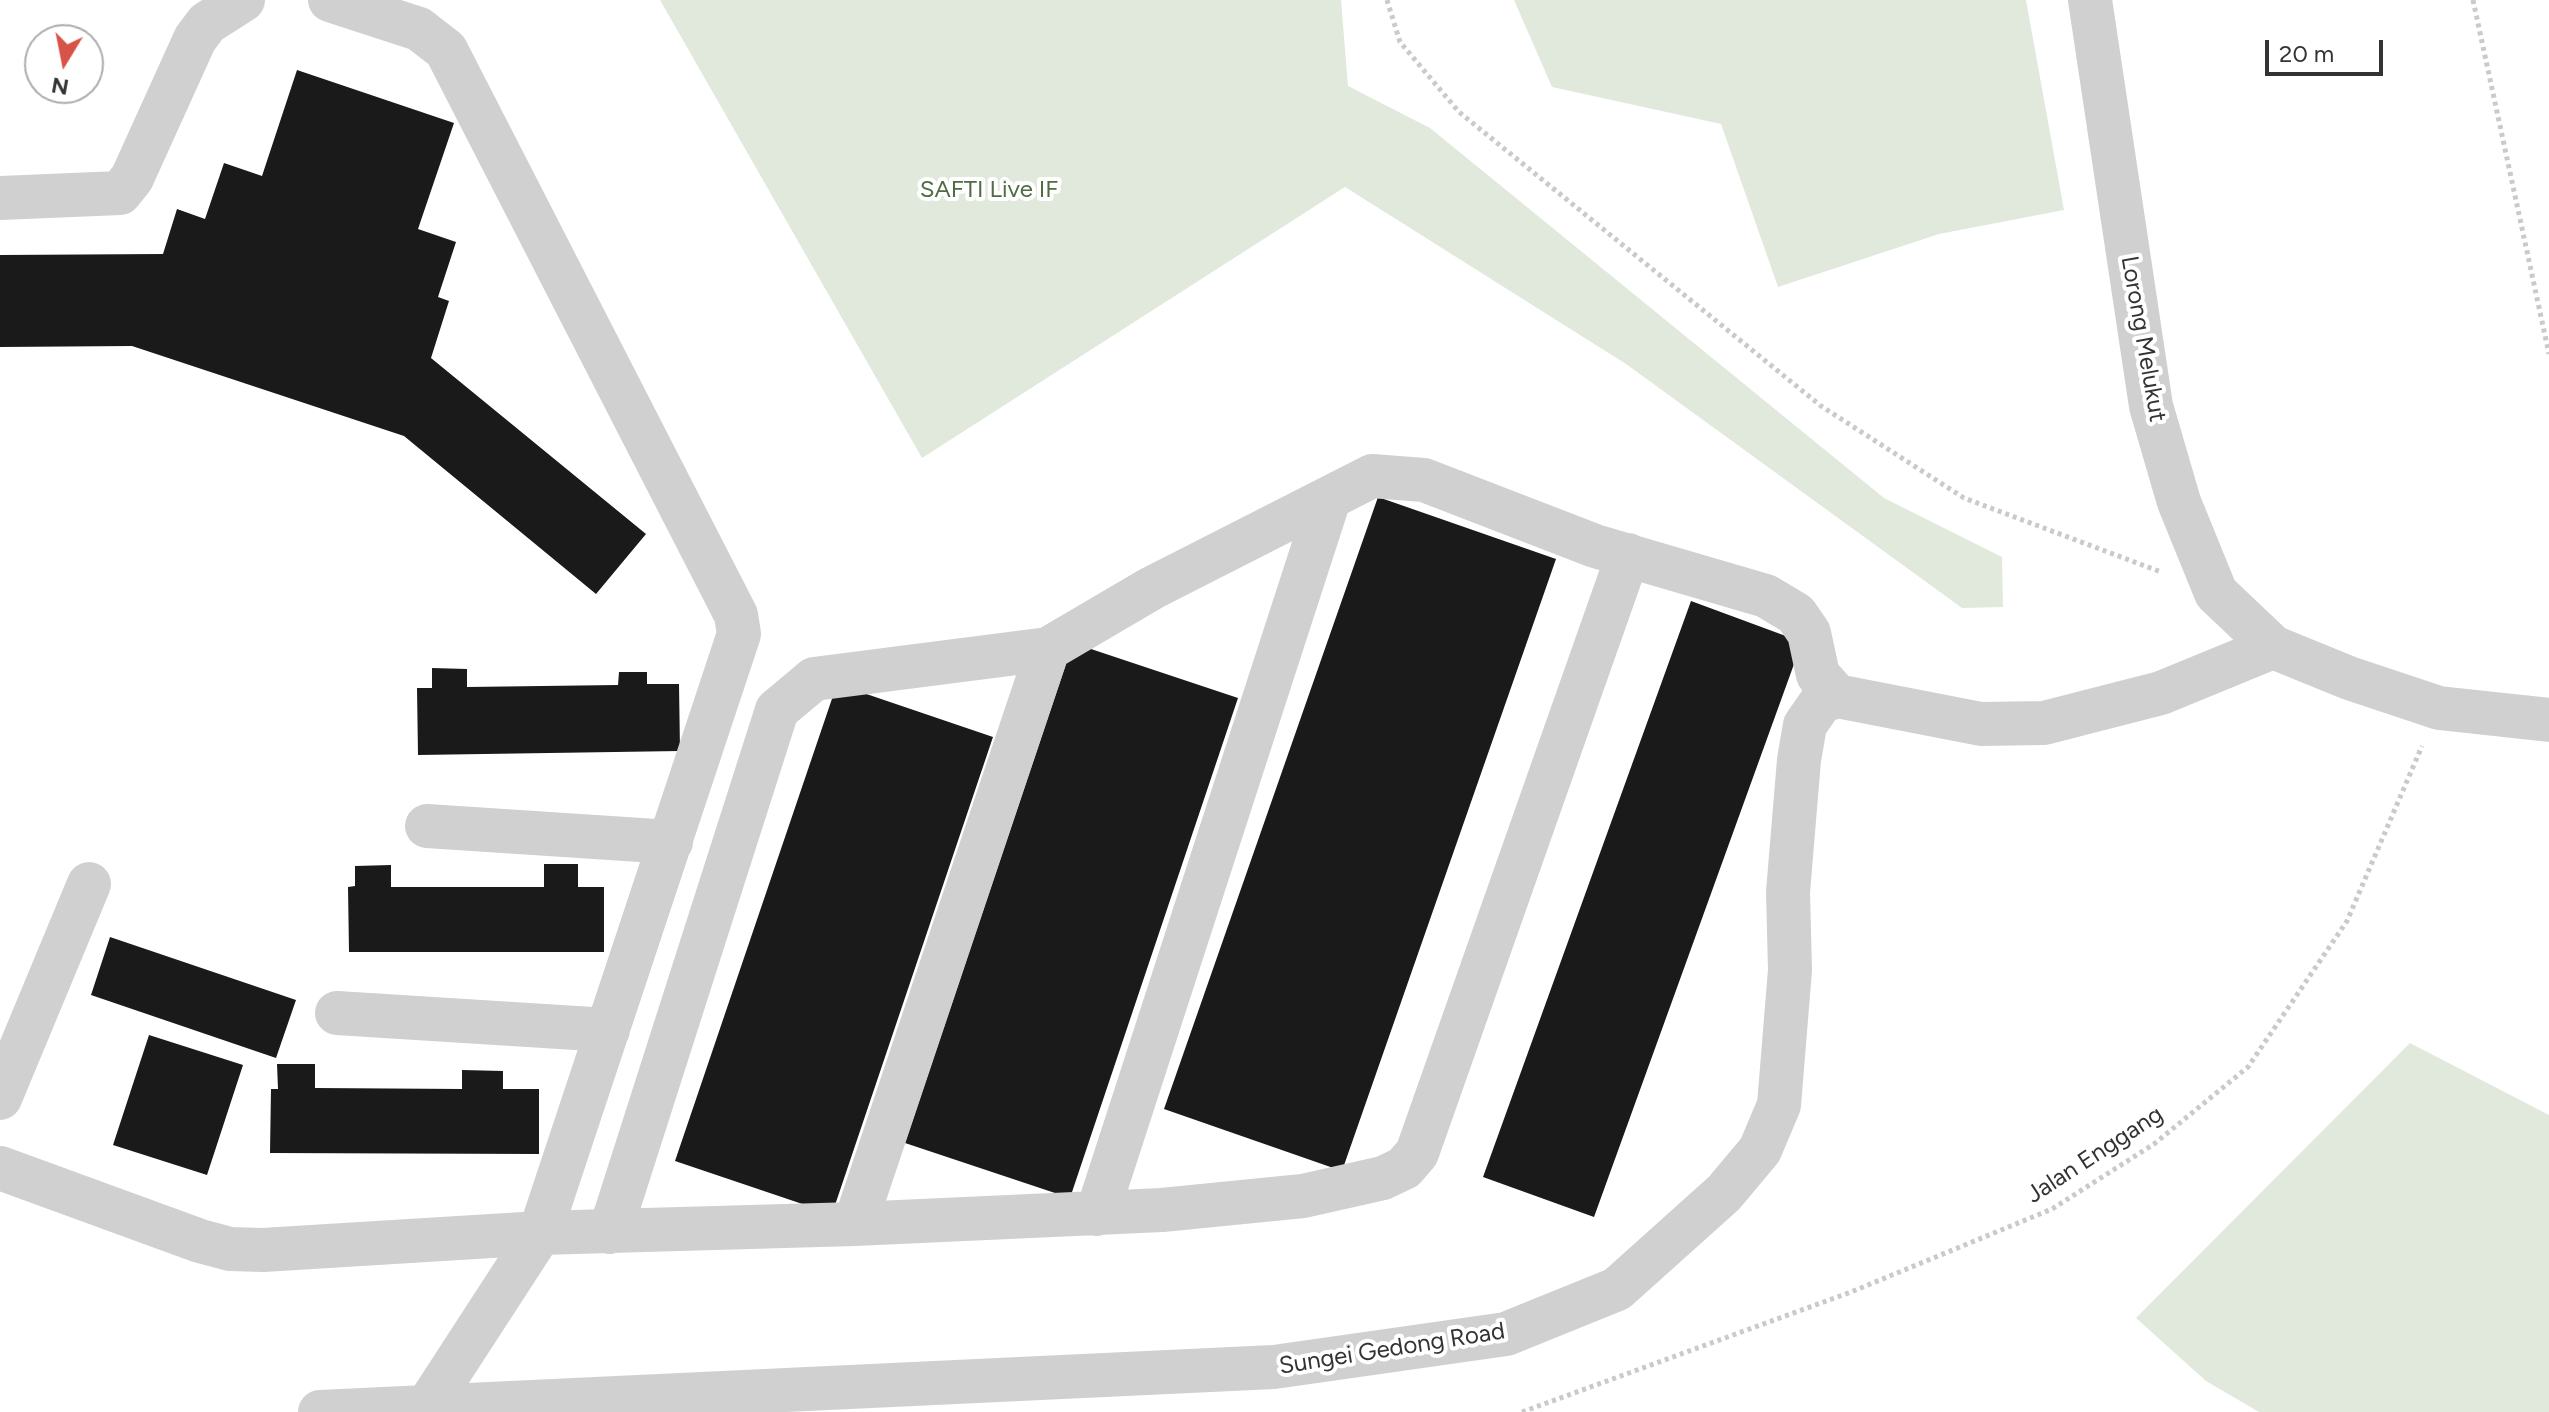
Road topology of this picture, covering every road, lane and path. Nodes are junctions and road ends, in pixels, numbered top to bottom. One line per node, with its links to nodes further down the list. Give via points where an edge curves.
1 (243, 0): 6 (lane, via 207,23 195,39 132,178 120,193)
2 (330, 0): 17 (lane, via 419,29 446,50 736,615 739,634)
3 (1387, 0): 10 (path, via 1400,42 1459,112 1821,406 1964,498)
4 (2090, 0): 10 (lane, Lorong Melukut, via 2151,406 2179,502)
5 (2473, 0): 7 (path)
6 (0, 198)
7 (2549, 354)
8 (1329, 499): 9 (lane, via 1372,476 1424,480); 12 (lane, via 1152,588); 23 (lane)
9 (1628, 555): 13 (lane, via 1766,596 1796,614 1809,633 1818,675); 23 (lane, via 1417,1153 1404,1168 1383,1178 1332,1190)
10 (2216, 593): 11 (lane, Lorong Melukut)
11 (2273, 647): 13 (lane, via 2161,693 2044,723 1981,724); 14 (lane)
12 (1048, 649): 24 (lane); 25 (lane, via 814,679 777,710)
13 (1837, 696): 27 (lane, Sungei Gedong Road, via 1810,714 1799,760 1779,1105 1760,1150 1724,1193 1617,1289 1506,1334 1274,1367)
14 (2439, 708): 15 (lane); 29 (path, Jalan Enggang, via 2347,921 2248,1067 2154,1144 2052,1209 1851,1292)
15 (2549, 720)
16 (427, 826): 17 (lane)
17 (671, 842): 20 (lane)
18 (89, 884): 21 (lane)
19 (337, 1013): 20 (lane)
20 (608, 1030): 26 (lane)
21 (0, 1098)
22 (0, 1168): 26 (lane, via 230,1249)
23 (1097, 1214): 24 (lane)
24 (855, 1224): 25 (lane)
25 (610, 1232): 26 (lane)
26 (540, 1233): 27 (lane)
27 (427, 1407): 28 (lane, Sungei Gedong Road)
28 (320, 1412)
29 (1522, 1412)

